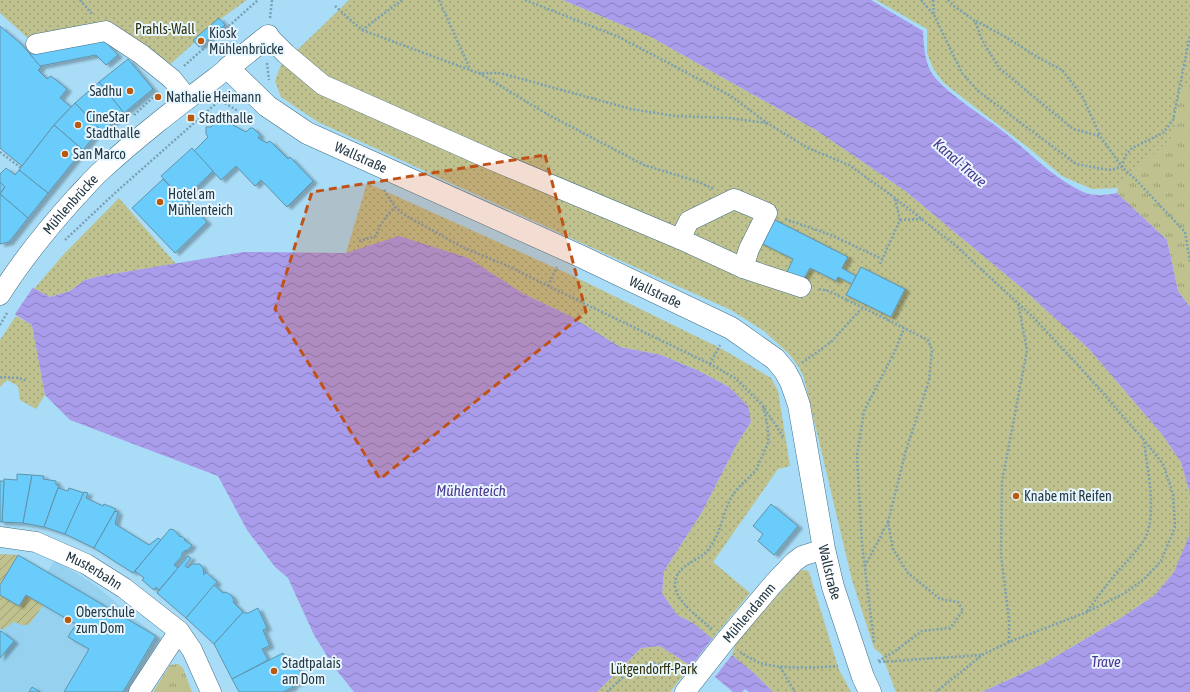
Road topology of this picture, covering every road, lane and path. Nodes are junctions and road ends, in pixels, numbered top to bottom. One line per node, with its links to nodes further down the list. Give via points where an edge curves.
1 (80, 0): 10 (path)
2 (258, 0): 21 (path)
3 (402, 0): 13 (path)
4 (439, 0): 19 (path)
5 (525, 0): 25 (path, via 619,37 731,96)
6 (933, 0): 11 (path)
7 (948, 0): 12 (path)
8 (922, 1): 11 (path)
9 (335, 6): 13 (path)
10 (91, 13)
11 (934, 15): 28 (path, via 962,73 978,91 1076,164 1109,170)
12 (975, 21): 26 (path, via 1062,70 1082,96); 26 (path, via 982,40 999,68 1073,129)
13 (362, 30): 19 (path)
14 (1190, 35): 28 (path, via 1173,120 1163,133 1132,148 1125,156)
15 (268, 36): 17 (main road, Mühlenbrücke); 37 (street, via 323,85)
16 (36, 44): 21 (street, via 106,31)
17 (228, 68): 23 (street, Mühlenbrücke); 63 (main road, Wallstraße, via 267,106 306,133 580,256 731,328 774,359 791,382 798,406)
18 (267, 68): 22 (path)
19 (471, 70): 20 (path)
20 (478, 73): 25 (path, via 500,74 653,113); 32 (path, via 547,114 644,165 696,181)
21 (172, 79): 23 (street)
22 (269, 84)
23 (188, 99): 47 (street, Mühlenbrücke, via 100,171 34,246)
24 (220, 100): 38 (path)
25 (767, 123): 31 (path, via 808,148 849,165)
26 (1100, 136): 28 (path)
27 (0, 152): 29 (path)
28 (1122, 167): 41 (path, via 1185,232)
29 (21, 168)
30 (382, 187): 33 (path)
31 (894, 198): 35 (path); 36 (path)
32 (734, 199): 34 (street); 37 (street, via 689,221)
33 (396, 207): 39 (path, via 379,226 376,236); 45 (path, via 403,214 462,247)
34 (767, 213): 40 (path, via 831,235); 44 (street, via 749,248)
35 (921, 219): 36 (path); 48 (path, via 956,246)
36 (900, 220): 40 (path)
37 (680, 239): 44 (street)
38 (65, 241)
39 (359, 241)
40 (882, 259): 42 (path)
41 (1190, 262)
42 (880, 264)
43 (557, 266): 45 (path)
44 (743, 268): 46 (street)
45 (548, 286): 54 (path)
46 (801, 287): 52 (path, bridge, via 829,291)
47 (0, 296)
48 (1018, 302): 59 (path); 67 (path, via 1027,350 1002,482 1001,555 1009,620)
49 (861, 309): 55 (path, via 830,342)
50 (6, 315): 51 (path)
51 (0, 325)
52 (904, 328): 61 (path, via 928,340 932,350 929,381 906,450); 64 (path, via 896,352 864,411 857,456)
53 (720, 345): 54 (path)
54 (710, 364): 58 (path, via 735,378)
55 (801, 364)
56 (0, 377): 57 (path)
57 (27, 381)
58 (763, 406): 60 (path); 68 (path, via 768,443 757,468 733,494 711,546 704,555 679,571 675,584 680,599)
59 (1144, 440): 65 (path, via 1151,512 1146,535 1131,559 1114,576); 65 (path, via 1163,464 1173,494 1175,527 1161,561 1144,579 1125,593)
60 (788, 444)
61 (888, 522): 64 (path); 72 (path, via 893,549 908,573 940,599 958,602 963,611 950,628 922,631)
62 (0, 537): 66 (street, Musterbahn, via 36,542 86,564 124,588)
63 (824, 549): 68 (street, Mühlendamm, via 802,556 794,562); 82 (main road, Wallstraße, via 833,587)
64 (865, 566): 69 (path)
65 (1087, 612): 67 (path)
66 (179, 631): 78 (street); 79 (street, Musterbahn, via 192,650)
67 (1009, 642): 70 (path)
68 (723, 643): 75 (path, via 760,663); 77 (street, Mühlendamm)
69 (874, 648)
70 (982, 655): 72 (path); 83 (path)
71 (874, 656): 72 (path)
72 (876, 663)
73 (336, 664): 74 (path)
74 (332, 665)
75 (779, 666): 76 (path); 81 (path)
76 (844, 666)
77 (694, 681): 80 (path, via 661,664 650,664 635,669)
78 (139, 692)
79 (211, 692)
80 (607, 692)
81 (795, 692)
82 (870, 692)
83 (936, 692)

